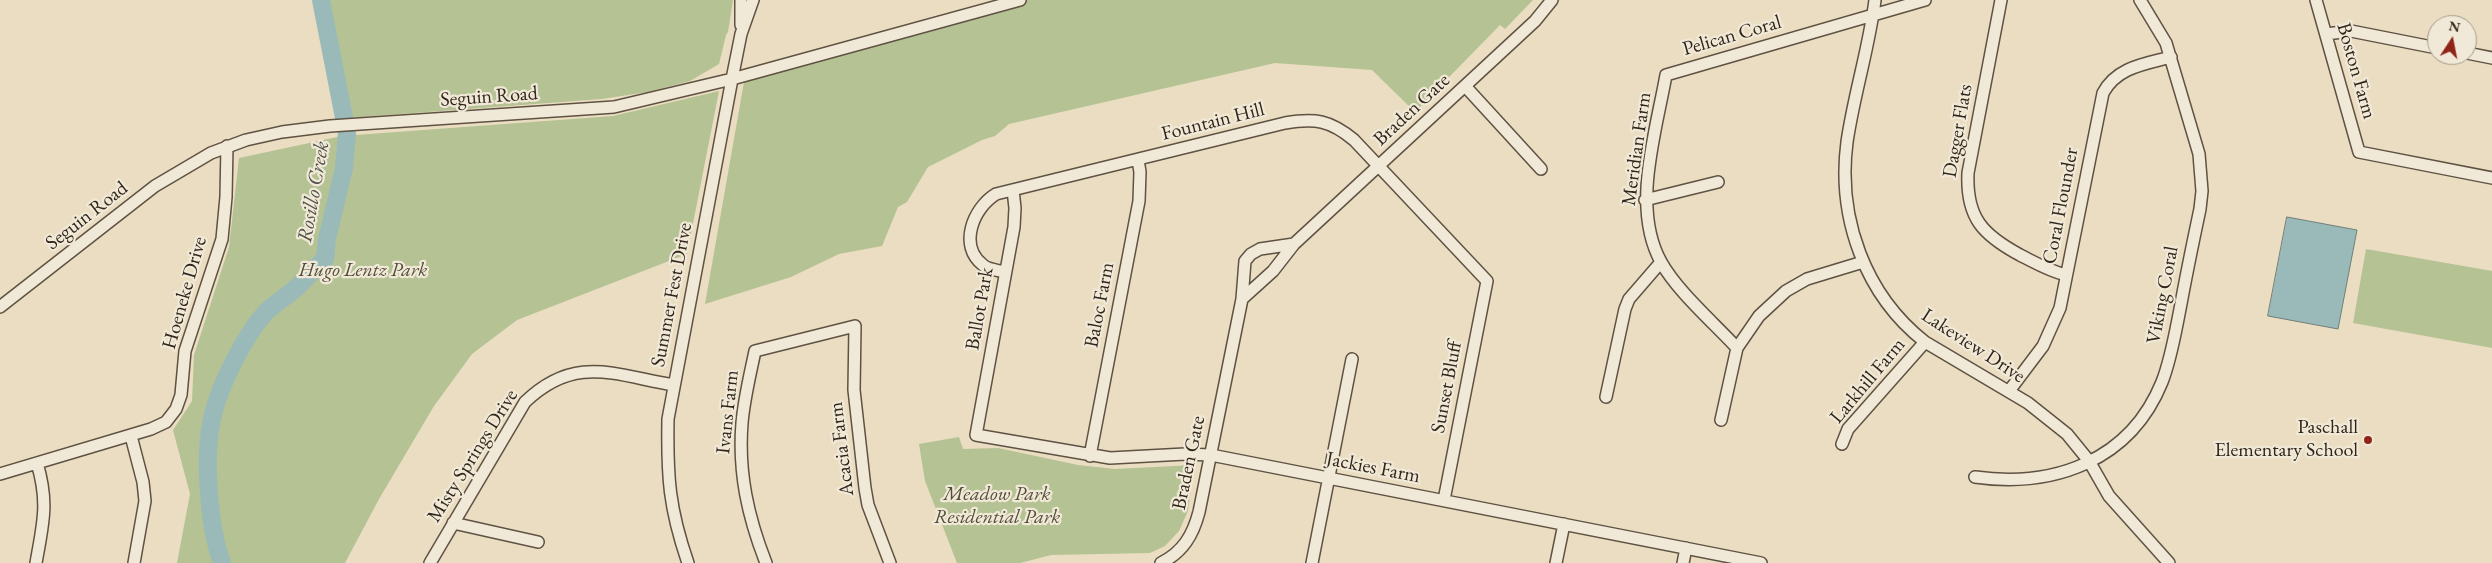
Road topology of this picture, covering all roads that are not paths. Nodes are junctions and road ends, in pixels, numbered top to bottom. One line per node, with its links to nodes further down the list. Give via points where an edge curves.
1 (741, 0): 11 (street, Summer Fest Drive)
2 (753, 0): 11 (street, Summer Fest Drive)
3 (1020, 0): 18 (street, Seguin Road)
4 (1552, 0): 19 (street, Braden Gate, via 1535,21)
5 (1875, 0): 10 (street, Lakeview Drive)
6 (1925, 0): 10 (street, Pelican Coral)
7 (2001, 0): 32 (street, Dagger Flats, via 1968,173 1969,202 1976,220 1989,236 2051,271)
8 (2140, 0): 15 (street, Viking Coral, via 2160,30)
9 (2316, 0): 12 (street, Boston Farm)
10 (1873, 14): 17 (street, Pelican Coral); 30 (street, Lakeview Drive, via 1847,142 1850,220)
11 (741, 34): 18 (street, Summer Fest Drive)
12 (2326, 34): 13 (street, via 2351,31); 24 (street, Boston Farm, via 2359,152)
13 (2427, 46)
14 (2477, 56): 16 (street)
15 (2171, 57): 32 (street, Coral Flounder, via 2127,69 2112,80 2103,93); 49 (street, Viking Coral, via 2200,154 2202,191 2172,350 2157,394 2138,422 2120,441)
16 (2492, 58)
17 (1666, 75): 27 (street, Meridian Farm)
18 (732, 78): 20 (street, Seguin Road, via 598,110 330,126 282,132); 40 (street, Summer Fest Drive)
19 (1465, 86): 22 (street, Braden Gate); 23 (street)
20 (227, 146): 35 (street, Seguin Road, via 155,186); 45 (street, Hoeneke Drive, via 222,239 185,351 181,395 166,422)
21 (1138, 160): 22 (street, Fountain Hill, via 1304,120 1332,124); 26 (street, Fountain Hill); 47 (street, Baloc Farm, via 1139,201)
22 (1378, 167): 28 (street, Braden Gate); 33 (street, Fountain Hill)
23 (1541, 169)
24 (2492, 178)
25 (1718, 182): 27 (street)
26 (1013, 190): 31 (street, Ballot Park, via 1014,227); 31 (street, Fountain Hill, via 996,194 976,212 970,239 974,256 984,266)
27 (1646, 200): 29 (street, Meridian Farm, via 1648,228)
28 (1294, 244): 34 (street, Braden Gate, via 1273,271); 34 (street, Braden Gate, via 1260,249 1251,254 1245,261)
29 (1661, 262): 38 (street, Meridian Farm); 42 (street, via 1629,299 1619,325)
30 (1863, 262): 37 (street, Lakeview Drive, via 1886,304); 38 (street, via 1821,274 1786,291 1759,316)
31 (1006, 272): 44 (street, Ballot Park)
32 (2066, 275): 41 (street, Coral Flounder, via 2060,308 2050,334)
33 (1487, 281): 54 (street, Sunset Bluff)
34 (1242, 299): 48 (street, Braden Gate)
35 (0, 306)
36 (855, 326): 64 (street, Ivans Farm, via 755,351 742,422 742,484 750,520); 65 (street, Acacia Farm, via 854,390 865,488 868,505)
37 (1925, 342): 41 (street, Lakeview Drive); 46 (street, Larkhill Farm, via 1848,429)
38 (1737, 348): 43 (street)
39 (1352, 359): 53 (street)
40 (674, 386): 55 (street, Misty Springs Drive, via 586,370 557,377 526,402); 63 (street, Summer Fest Drive, via 668,420 667,470 670,505)
41 (2009, 391): 49 (street, Lakeview Drive, via 2052,421)
42 (1606, 397)
43 (1721, 420)
44 (976, 435): 47 (street, Jackies Farm)
45 (131, 436): 50 (street, Hoeneke Drive); 61 (street, via 145,501)
46 (1842, 444)
47 (1090, 456): 48 (street, Jackies Farm)
48 (1210, 456): 53 (street, Jackies Farm); 66 (street, Braden Gate, via 1194,529 1186,544)
49 (2089, 461): 52 (street, Viking Coral, via 2063,473 2030,480); 59 (street, Lakeview Drive, via 2109,496)
50 (37, 463): 51 (street, Hoeneke Drive); 60 (street, via 46,509)
51 (0, 474)
52 (1975, 477)
53 (1329, 478): 54 (street, Jackies Farm); 67 (street)
54 (1444, 500): 56 (street, Jackies Farm)
55 (453, 523): 57 (street); 62 (street, Misty Springs Drive)
56 (1564, 524): 58 (street, Jackies Farm); 68 (street)
57 (538, 542)
58 (1686, 548): 69 (street); 70 (street, Jackies Farm)
59 (2165, 559): 71 (street)
60 (36, 563)
61 (134, 563)
62 (430, 563)
63 (688, 563)
64 (766, 563)
65 (890, 563)
66 (1161, 563)
67 (1312, 563)
68 (1556, 563)
69 (1683, 563)
70 (1761, 563)
71 (2152, 563)

